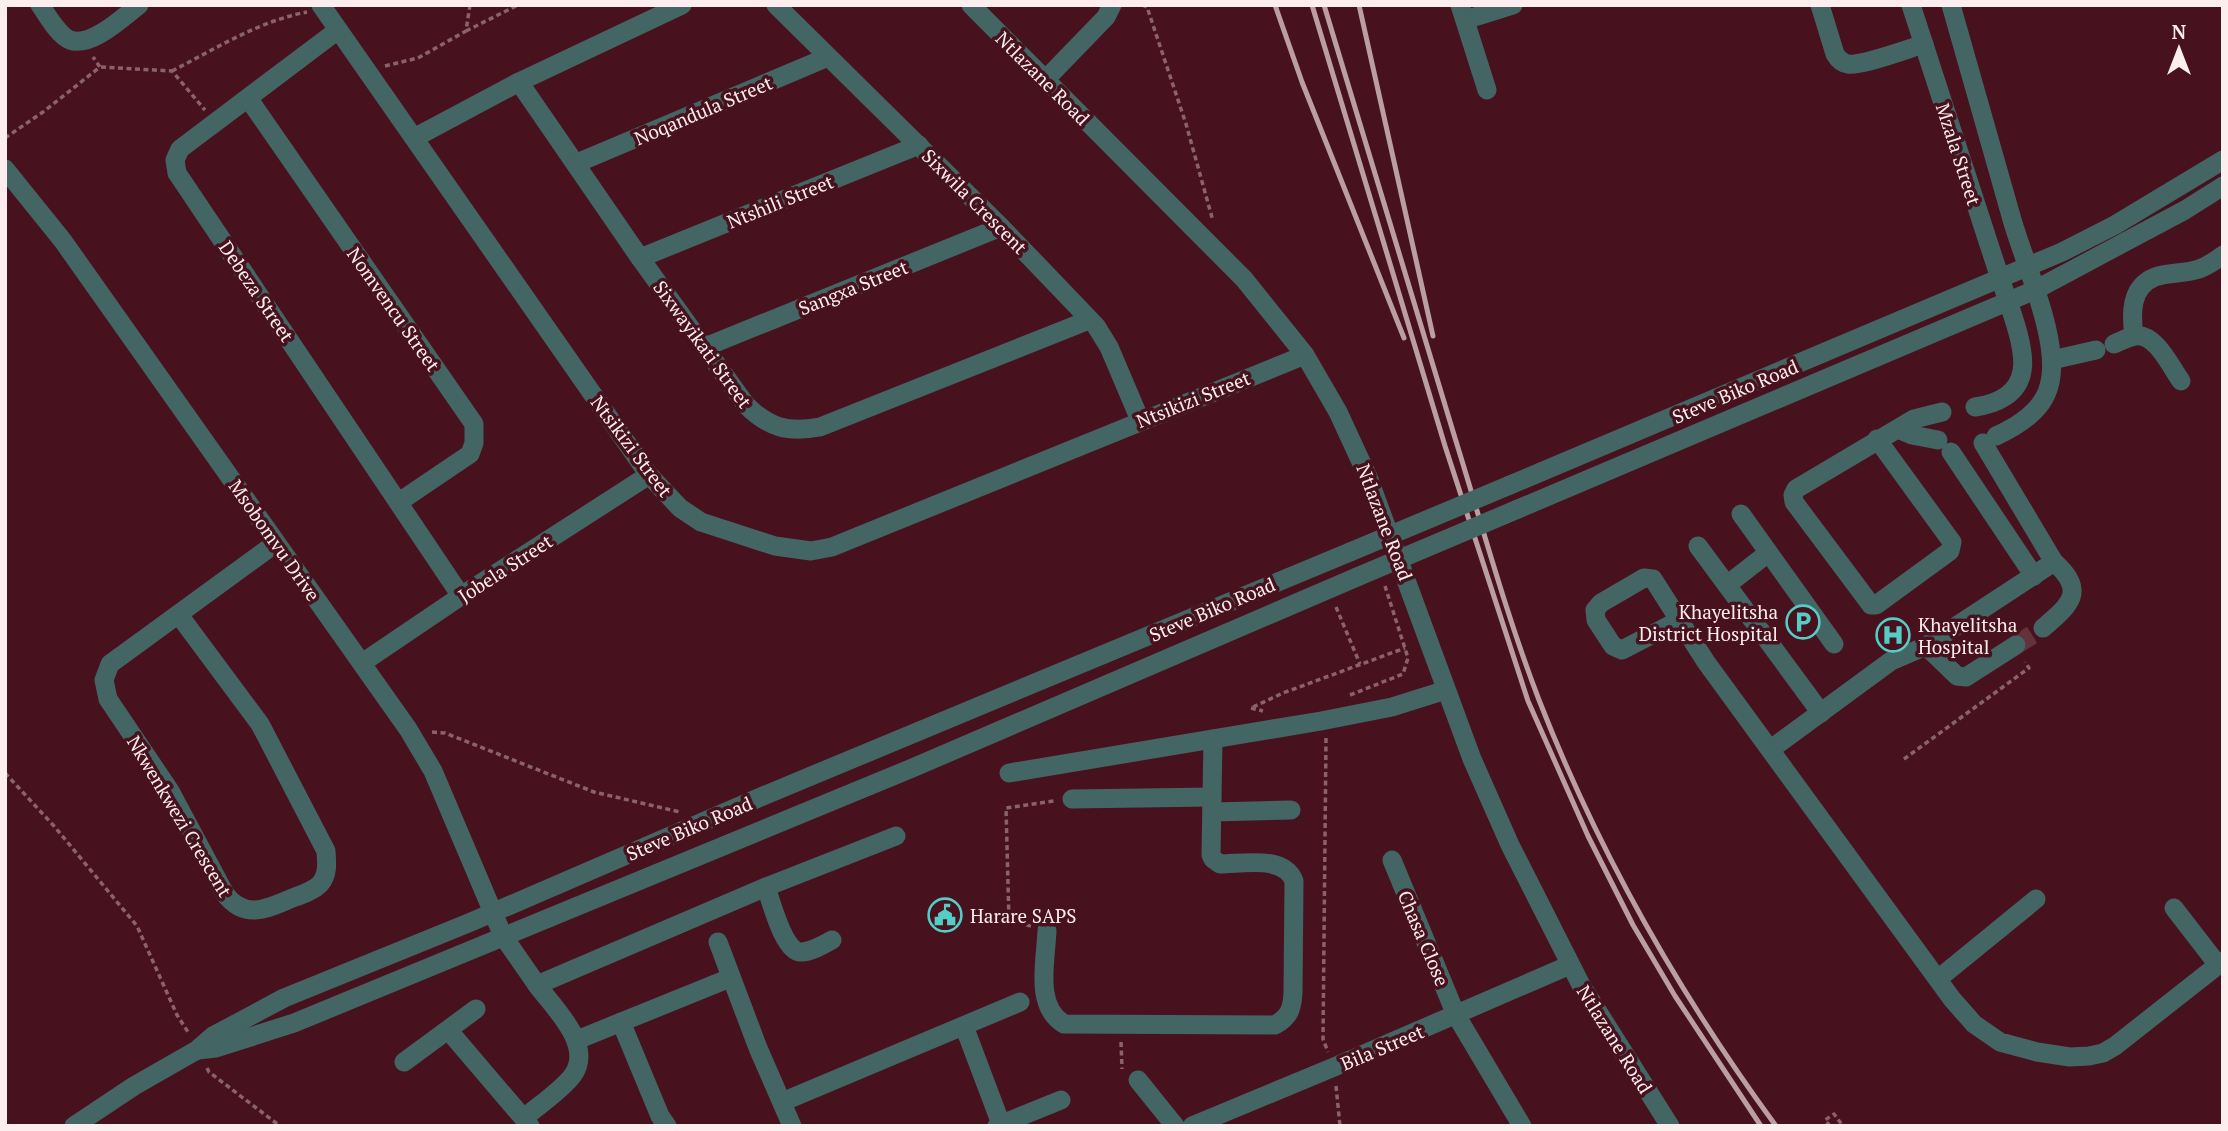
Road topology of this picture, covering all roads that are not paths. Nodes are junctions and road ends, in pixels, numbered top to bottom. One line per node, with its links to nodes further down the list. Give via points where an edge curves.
1 (40, 5): 2 (street, via 69,40 82,41 94,38)
2 (139, 5)
3 (682, 5): 17 (street)
4 (776, 5): 15 (street, Sixwila Crescent)
5 (971, 5): 16 (street, Ntlazane Road)
6 (1112, 5): 16 (street, via 1106,17)
7 (1820, 5): 14 (street, via 1839,61 1859,63)
8 (1911, 5): 14 (street, Mzala Street)
9 (1951, 5): 29 (street, Mzala Street)
10 (322, 7): 13 (street, Ntsikizi Street)
11 (1505, 7): 12 (street)
12 (1463, 13): 18 (street)
13 (338, 30): 19 (street, Debeza Street); 20 (street, Ntsikizi Street)
14 (1924, 44): 30 (street, Mzala Street)
15 (828, 57): 21 (street, Sixwila Crescent); 23 (street, Noqandula Street)
16 (1045, 80): 36 (street, Ntlazane Road, via 1244,279)
17 (519, 82): 20 (street); 23 (street, Sixwayikati Street)
18 (1487, 90)
19 (248, 98): 47 (street, Debeza Street, via 180,149 175,160 177,173); 47 (street, Nomvencu Street, via 474,424 470,454)
20 (414, 138): 45 (street, Ntsikizi Street)
21 (919, 145): 26 (street, Sixwila Crescent); 28 (street, Ntshili Street)
22 (2223, 160): 29 (street, Steve Biko Road, via 2115,225)
23 (577, 163): 28 (street, Sixwayikati Street)
24 (5, 169): 49 (street, Msobomvu Drive, via 71,252)
25 (2223, 186): 31 (street, Steve Biko Road)
26 (1001, 227): 33 (street, Sixwila Crescent); 35 (street, Sangxa Street)
27 (2223, 255): 34 (street, via 2197,270 2144,284 2132,308)
28 (640, 258): 35 (street, Sixwayikati Street)
29 (2027, 268): 30 (street, Steve Biko Road); 31 (street, Mzala Street)
30 (2000, 279): 32 (street, Mzala Street); 76 (street, Steve Biko Road, bridge)
31 (2035, 290): 32 (street, Steve Biko Road); 37 (street)
32 (2008, 302): 39 (street, via 2024,360 2021,379 2004,398); 78 (street, Steve Biko Road, bridge, via 910,769)
33 (1089, 320): 35 (street, Sixwayikati Street, via 804,430 760,419); 41 (street, Sixwila Crescent, via 1102,334)
34 (2134, 336): 37 (street); 38 (street, via 2152,341)
35 (705, 347)
36 (1305, 355): 41 (street, Ntsikizi Street); 63 (street, Ntlazane Road, via 1359,455)
37 (2052, 360): 42 (street, via 2045,397)
38 (2181, 381)
39 (1975, 407)
40 (1942, 412): 43 (street, via 1914,419)
41 (1140, 420): 45 (street, Ntsikizi Street, via 832,547 811,551 775,546 701,522 680,508)
42 (2021, 422): 46 (street, via 2007,445); 46 (street, via 1990,439)
43 (1898, 429): 44 (street); 53 (street, via 1945,446)
44 (1877, 439): 44 (street, via 1793,495 1871,605 1952,546)
45 (649, 475): 55 (street, Jobela Street)
46 (2002, 476): 52 (street)
47 (399, 502): 55 (street, Debeza Street)
48 (1741, 514): 51 (street)
49 (276, 543): 56 (street, Nkwenkwezi Crescent); 62 (street, Msobomvu Drive)
50 (1698, 546): 54 (street)
51 (1768, 553): 54 (street); 59 (street)
52 (2054, 562): 53 (street); 58 (street, via 2070,578 2072,595 2067,608)
53 (2034, 576): 60 (street)
54 (1727, 585): 64 (street)
55 (460, 596): 62 (street, Jobela Street)
56 (179, 615): 56 (street, Nkwenkwezi Crescent, via 110,664 104,680 106,694 170,791 225,894 245,910 266,910 320,884 327,868 326,852 260,724)
57 (1678, 621): 66 (street)
58 (2043, 628)
59 (1834, 644)
60 (1926, 646): 61 (street, via 1963,677); 64 (street, via 1891,661)
61 (2015, 646)
62 (362, 663): 76 (street, Msobomvu Drive, via 433,771)
63 (1447, 690): 65 (street, via 1392,707); 82 (street, Ntlazane Road, via 1500,823)
64 (1821, 713): 66 (street)
65 (1213, 739): 67 (street); 69 (street)
66 (1770, 749): 84 (street)
67 (1009, 773)
68 (1072, 799): 69 (street)
69 (1212, 805): 70 (street); 77 (street, via 1211,855 1216,862 1278,865 1293,877 1293,993 1290,1013 1275,1025 1065,1024 1057,1020 1045,999)
70 (1291, 810)
71 (896, 836): 73 (street)
72 (1392, 860): 88 (street, Chasa Close)
73 (759, 890): 79 (street, via 791,949 803,953); 85 (street)
74 (2036, 899): 84 (street)
75 (2174, 908): 81 (street)
76 (493, 912): 78 (street, Msobomvu Drive); 93 (street, Steve Biko Road, via 284,998)
77 (1047, 930)
78 (503, 936): 85 (street, Msobomvu Drive); 93 (street, Steve Biko Road, via 294,1023 216,1048)
79 (832, 940)
80 (718, 942): 83 (street)
81 (2220, 963): 84 (street, via 2103,1053 2079,1057 2000,1042 1974,1024)
82 (1570, 965): 88 (street, Bila Street); 106 (street, Ntlazane Road)
83 (730, 978): 89 (street); 97 (street)
84 (1938, 979)
85 (537, 985): 92 (street, Msobomvu Drive)
86 (1020, 1002): 90 (street)
87 (476, 1010): 91 (street)
88 (1456, 1015): 104 (street, Bila Street); 105 (street, Chasa Close)
89 (621, 1022): 92 (street); 101 (street)
90 (964, 1026): 97 (street); 99 (street)
91 (449, 1031): 94 (street); 98 (street)
92 (577, 1040): 98 (street, via 579,1059 573,1075)
93 (193, 1042): 100 (street, Steve Biko Road)
94 (404, 1062)
95 (1138, 1080): 103 (street)
96 (1061, 1100): 99 (street)
97 (782, 1102): 102 (street)
98 (527, 1122)
99 (999, 1125)
100 (74, 1126)
101 (667, 1126)
102 (792, 1126)
103 (1175, 1126)
104 (1192, 1126)
105 (1522, 1126)
106 (1670, 1126)

